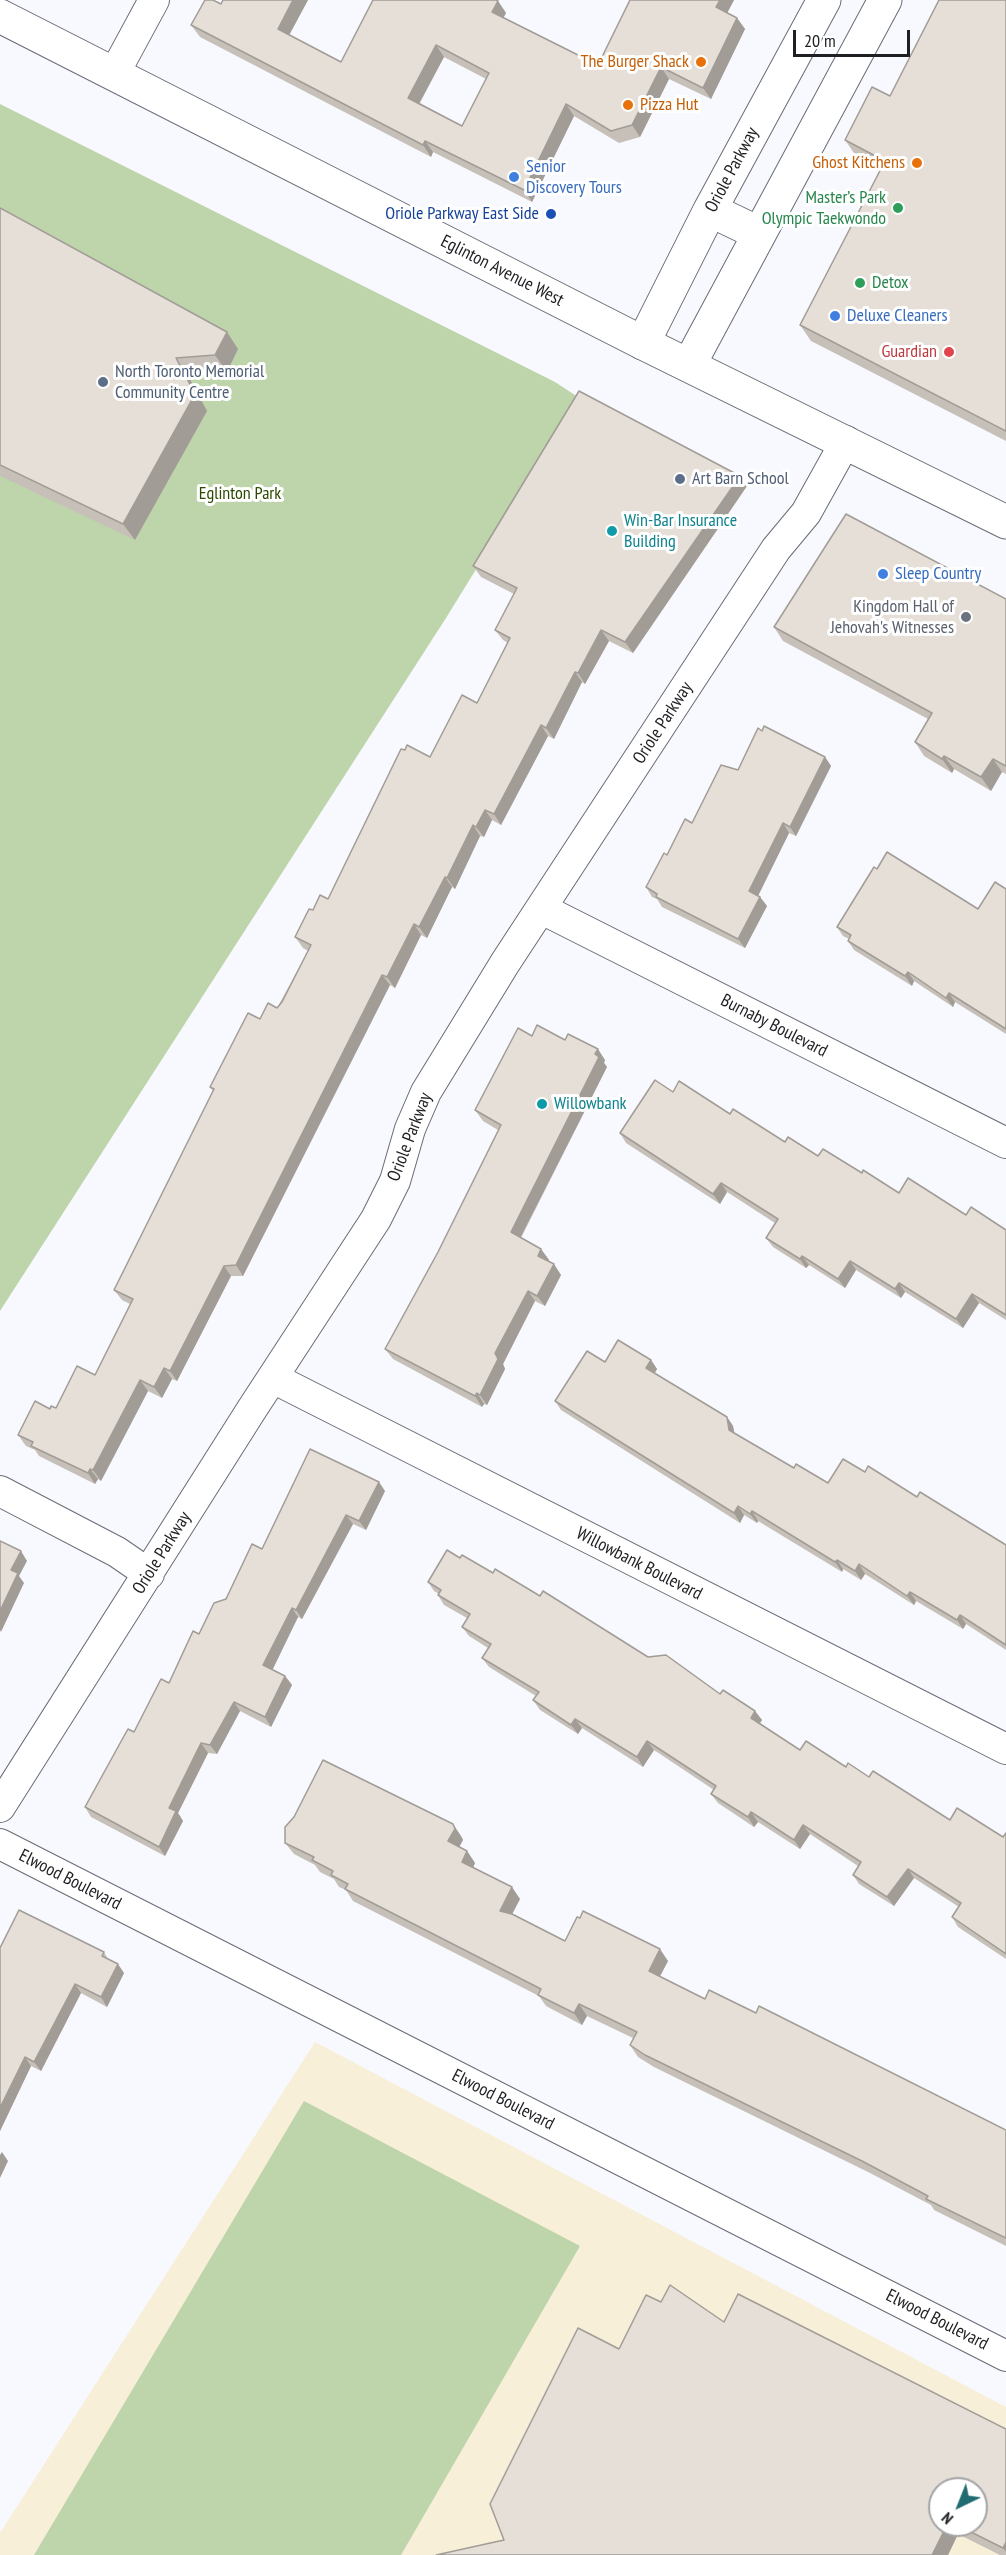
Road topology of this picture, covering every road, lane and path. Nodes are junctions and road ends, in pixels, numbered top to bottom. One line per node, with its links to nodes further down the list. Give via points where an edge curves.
1 (154, 0): 5 (street)
2 (824, 0): 6 (main road, Oriole Parkway)
3 (885, 0): 7 (main road)
4 (0, 16): 5 (main road, Eglinton Avenue West)
5 (114, 74): 8 (main road, Eglinton Avenue West)
6 (710, 210): 7 (main road); 8 (main road, Oriole Parkway)
7 (758, 233): 9 (main road)
8 (643, 343): 9 (main road, Eglinton Avenue West)
9 (689, 365): 10 (main road, Eglinton Avenue West)
10 (846, 441): 11 (main road, Eglinton Avenue West); 12 (street, Oriole Parkway, via 806,513 776,549)
11 (1006, 522)
12 (542, 909): 13 (street, Burnaby Boulevard); 14 (street, Oriole Parkway, via 426,1092 376,1219)
13 (1006, 1143)
14 (273, 1378): 16 (street, Oriole Parkway); 17 (street, Willowbank Boulevard)
15 (0, 1491): 16 (street, via 117,1552)
16 (150, 1574): 18 (street, Oriole Parkway)
17 (1006, 1749)
18 (0, 1807)
19 (0, 1844): 20 (street, Elwood Boulevard)
20 (1006, 2356)

